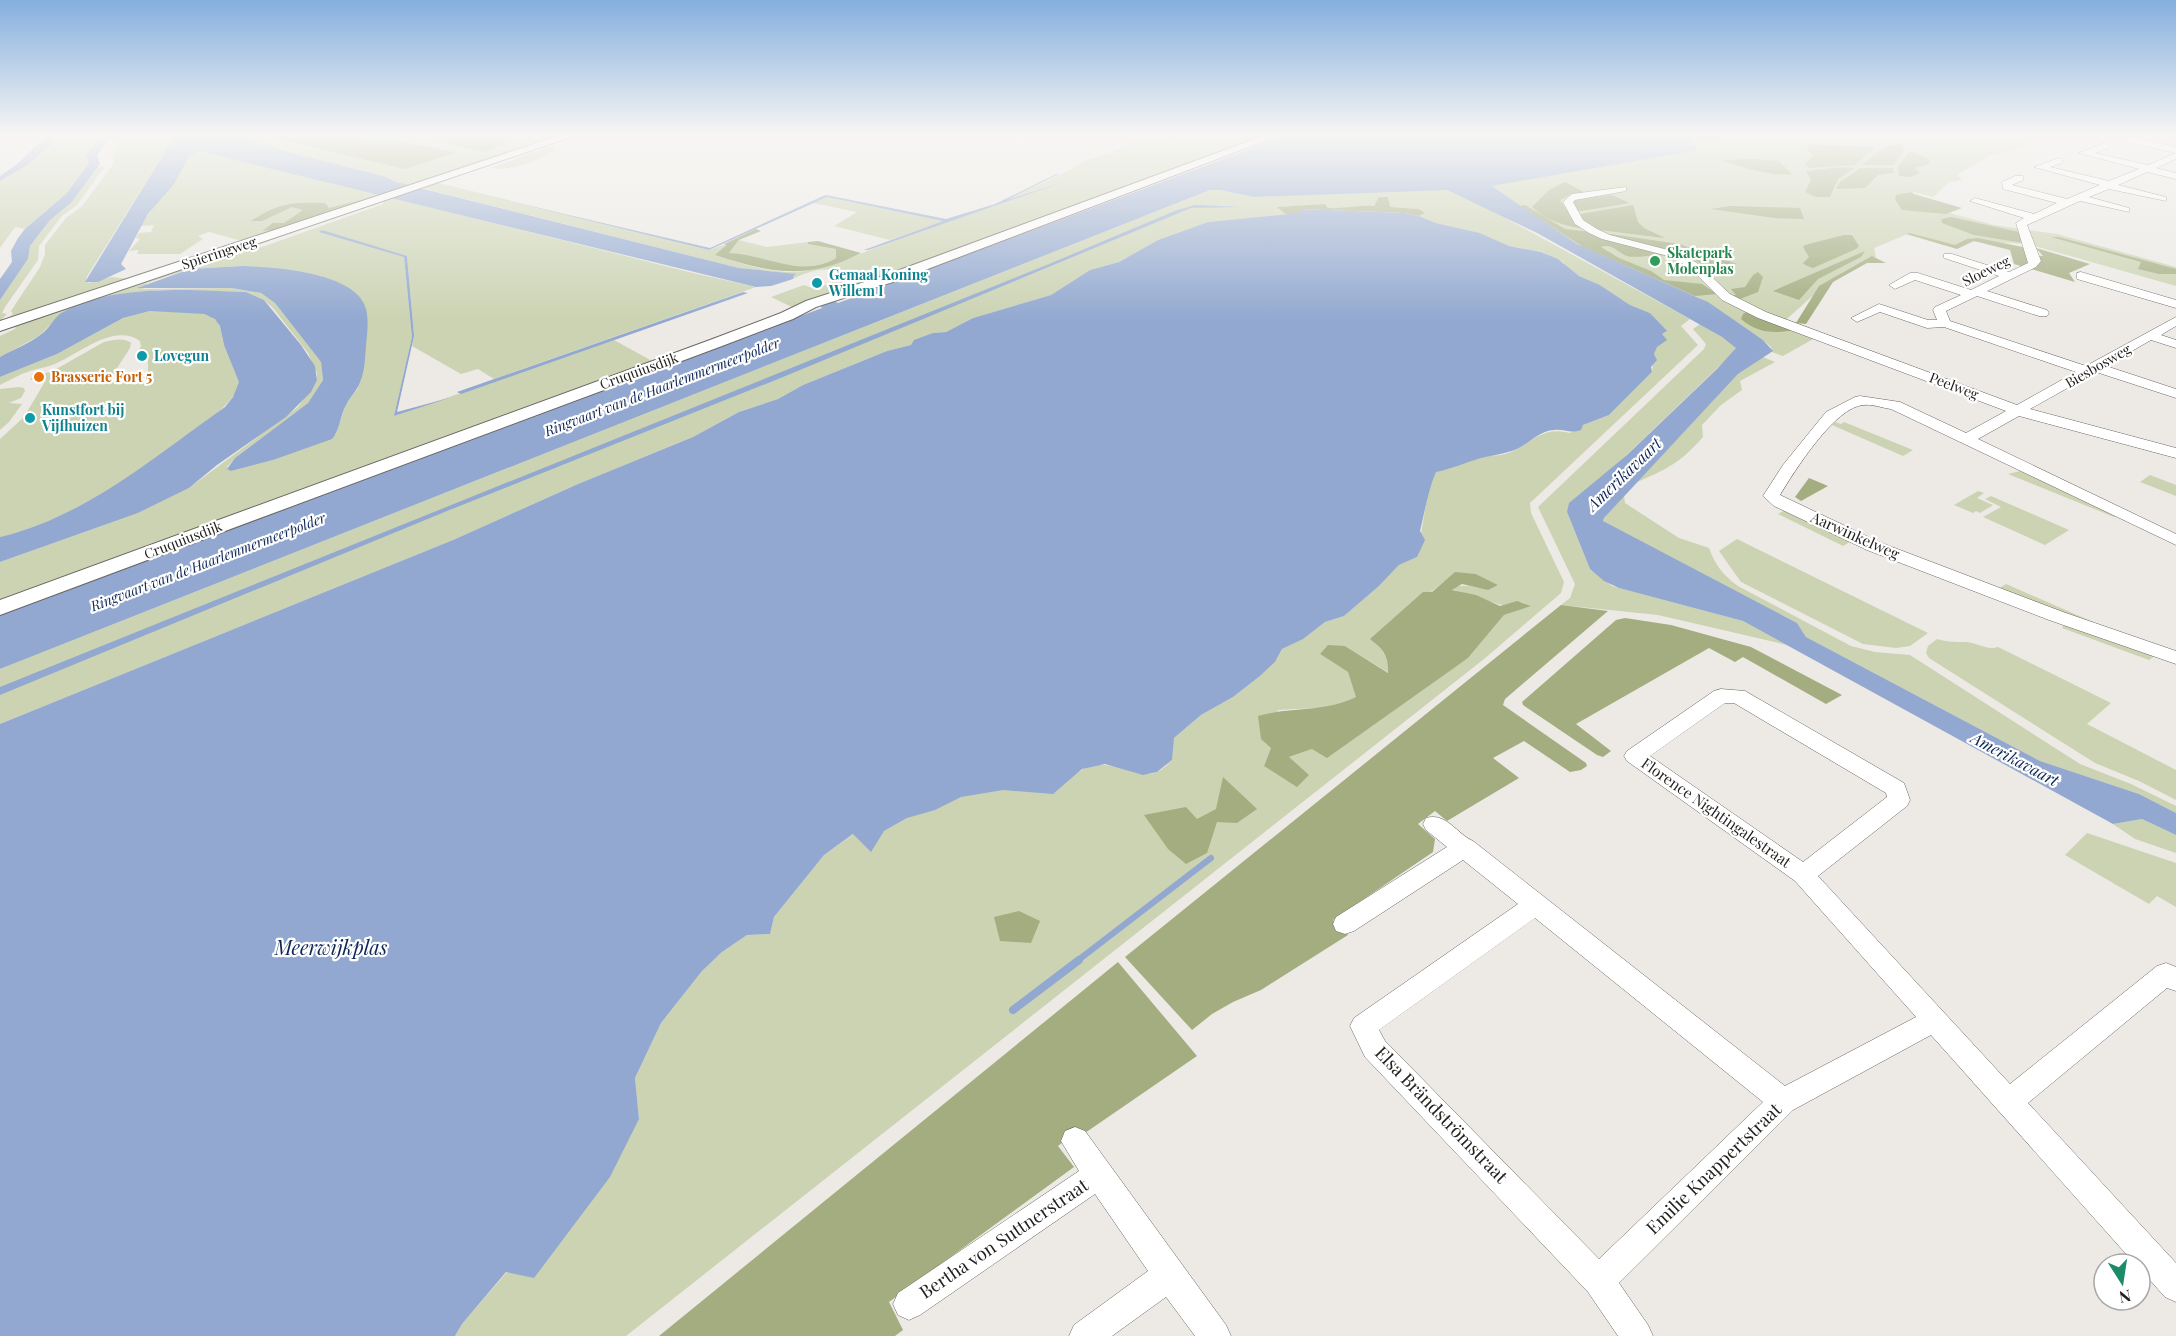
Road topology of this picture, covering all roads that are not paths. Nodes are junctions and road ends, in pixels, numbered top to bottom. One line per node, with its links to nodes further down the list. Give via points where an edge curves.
1 (386, 196): 23 (street, Spieringweg)
2 (1110, 196): 32 (street, Cruquiusdijk, via 811,304)
3 (1576, 196): 28 (street, Peelweg, via 1568,202 1580,222 1593,231 1672,254 1693,265 1725,296 1762,315)
4 (2043, 196): 10 (street)
5 (2084, 196): 7 (street)
6 (2152, 196): 8 (street)
7 (2080, 198): 10 (street); 11 (street)
8 (2162, 199)
9 (1975, 201): 12 (street)
10 (2068, 203): 12 (street)
11 (2125, 210)
12 (2034, 217): 14 (street, Sloeweg, via 2021,223 2021,231 2035,261)
13 (1948, 256): 14 (street)
14 (2010, 276): 17 (street, Sloeweg)
15 (2081, 276): 18 (street)
16 (1895, 285): 17 (street, via 1914,276)
17 (1974, 293): 19 (street); 22 (street, Sloeweg, via 1939,310)
18 (2176, 304)
19 (2043, 314)
20 (1857, 318): 22 (street, via 1879,308 1927,324)
21 (2176, 321): 24 (street, Biesbosweg)
22 (1944, 323): 26 (street)
23 (0, 326)
24 (2150, 336): 25 (street); 26 (street, Biesbosweg)
25 (2176, 344)
26 (2091, 369): 27 (street); 28 (street, Biesbosweg)
27 (2176, 394)
28 (2019, 411): 29 (street); 30 (street, Peelweg)
29 (1967, 439): 31 (street, Aarwinkelweg); 33 (street, Aarwinkelweg, via 1895,405 1860,400 1831,415 1771,496 1873,546)
30 (2176, 453)
31 (2176, 540)
32 (0, 608)
33 (2176, 658)
34 (1434, 824): 35 (street)
35 (1465, 847): 37 (street); 38 (street)
36 (1803, 875): 36 (street, Florence Nightingalestraat, via 1710,809 1635,756 1721,696 1738,696 1896,789 1899,800); 40 (street, Florence Nightingalestraat)
37 (1536, 904): 41 (street); 46 (street, Elsa Brändströmstraat, via 1363,1026 1375,1049)
38 (1345, 924)
39 (2176, 980): 42 (street, via 2166,974)
40 (1935, 1020): 41 (street, Emilie Knappertstraat); 42 (street, Florence Nightingalestraat)
41 (1783, 1101): 46 (street, Emilie Knappertstraat)
42 (2010, 1101): 47 (street, Florence Nightingalestraat)
43 (1075, 1142): 44 (street, Bertha von Suttnerstraat)
44 (1098, 1175): 45 (street, Bertha von Suttnerstraat); 48 (street, Bertha von Suttnerstraat)
45 (1169, 1275): 49 (street); 50 (street, Bertha von Suttnerstraat)
46 (1599, 1281): 51 (street, Elsa Brändströmstraat)
47 (2176, 1286)
48 (909, 1304)
49 (1086, 1336)
50 (1215, 1336)
51 (1637, 1336)

